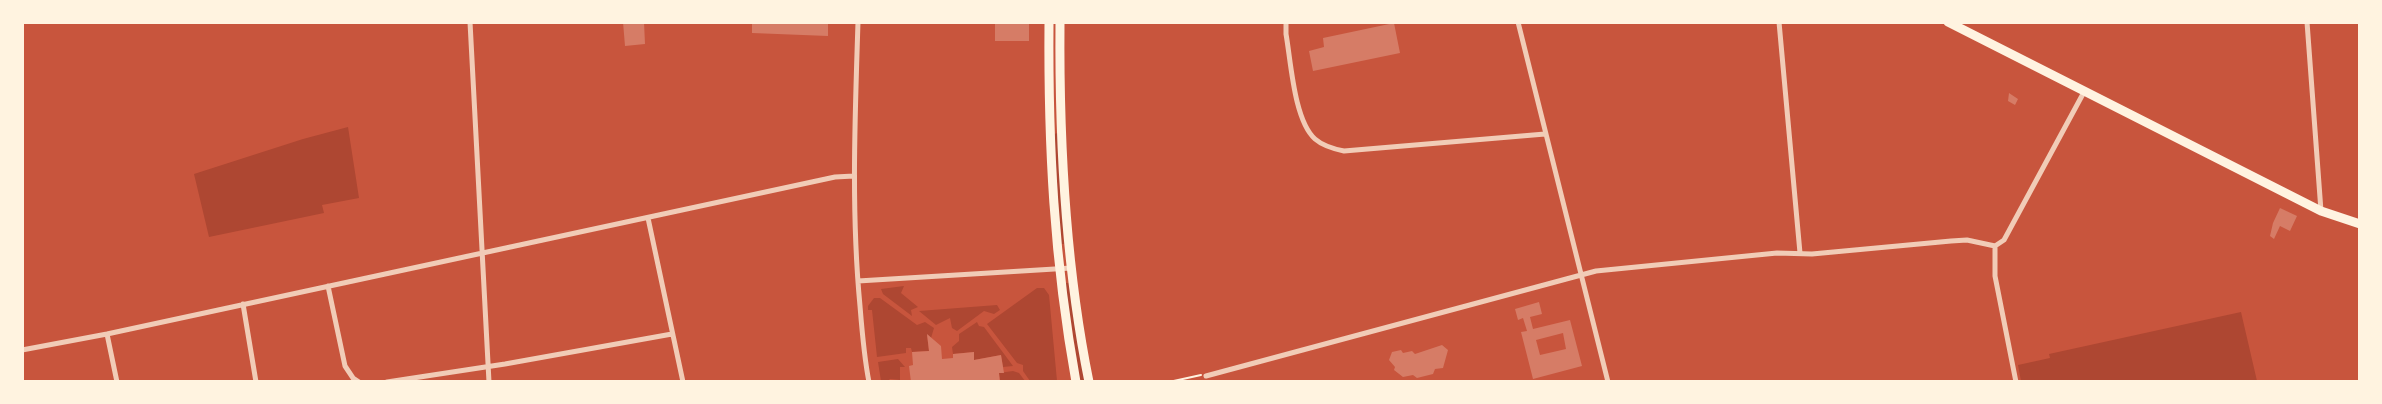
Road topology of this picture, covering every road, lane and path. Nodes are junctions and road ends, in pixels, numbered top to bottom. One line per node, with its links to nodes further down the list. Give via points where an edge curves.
1 (470, 22): 19 (street)
2 (858, 22): 14 (street)
3 (1049, 22): 12 (main road)
4 (1060, 22): 11 (main road)
5 (1286, 22): 13 (street, via 1303,118 1308,130 1323,145 1344,150)
6 (1518, 22): 13 (street)
7 (1779, 22): 20 (street)
8 (1948, 22): 10 (main road)
9 (2307, 22): 15 (street)
10 (2084, 92): 15 (main road); 18 (street, via 2004,240)
11 (1062, 129): 12 (main road); 22 (main road)
12 (1049, 130): 21 (main road)
13 (1545, 134): 23 (street)
14 (854, 176): 16 (street, via 835,177); 24 (street)
15 (2321, 211): 17 (main road)
16 (648, 218): 19 (street); 28 (street)
17 (2360, 224)
18 (1995, 246): 20 (street, via 1967,240); 43 (street, via 1995,276)
19 (482, 252): 25 (street); 30 (street)
20 (1800, 253): 23 (street)
21 (1058, 268): 22 (street); 24 (street); 39 (main road)
22 (1071, 268): 40 (main road)
23 (1581, 274): 31 (street); 42 (street)
24 (858, 281): 38 (street)
25 (328, 286): 26 (street); 34 (street, via 345,366)
26 (243, 304): 27 (street); 33 (street)
27 (107, 334): 29 (street); 32 (street)
28 (672, 334): 30 (street); 37 (street)
29 (22, 350)
30 (488, 366): 35 (street); 36 (street)
31 (1206, 376): 41 (path)
32 (117, 382)
33 (256, 382)
34 (360, 382)
35 (388, 382)
36 (489, 382)
37 (683, 382)
38 (869, 382)
39 (1076, 382)
40 (1089, 382)
41 (1169, 382)
42 (1608, 382)
43 (2016, 382)

